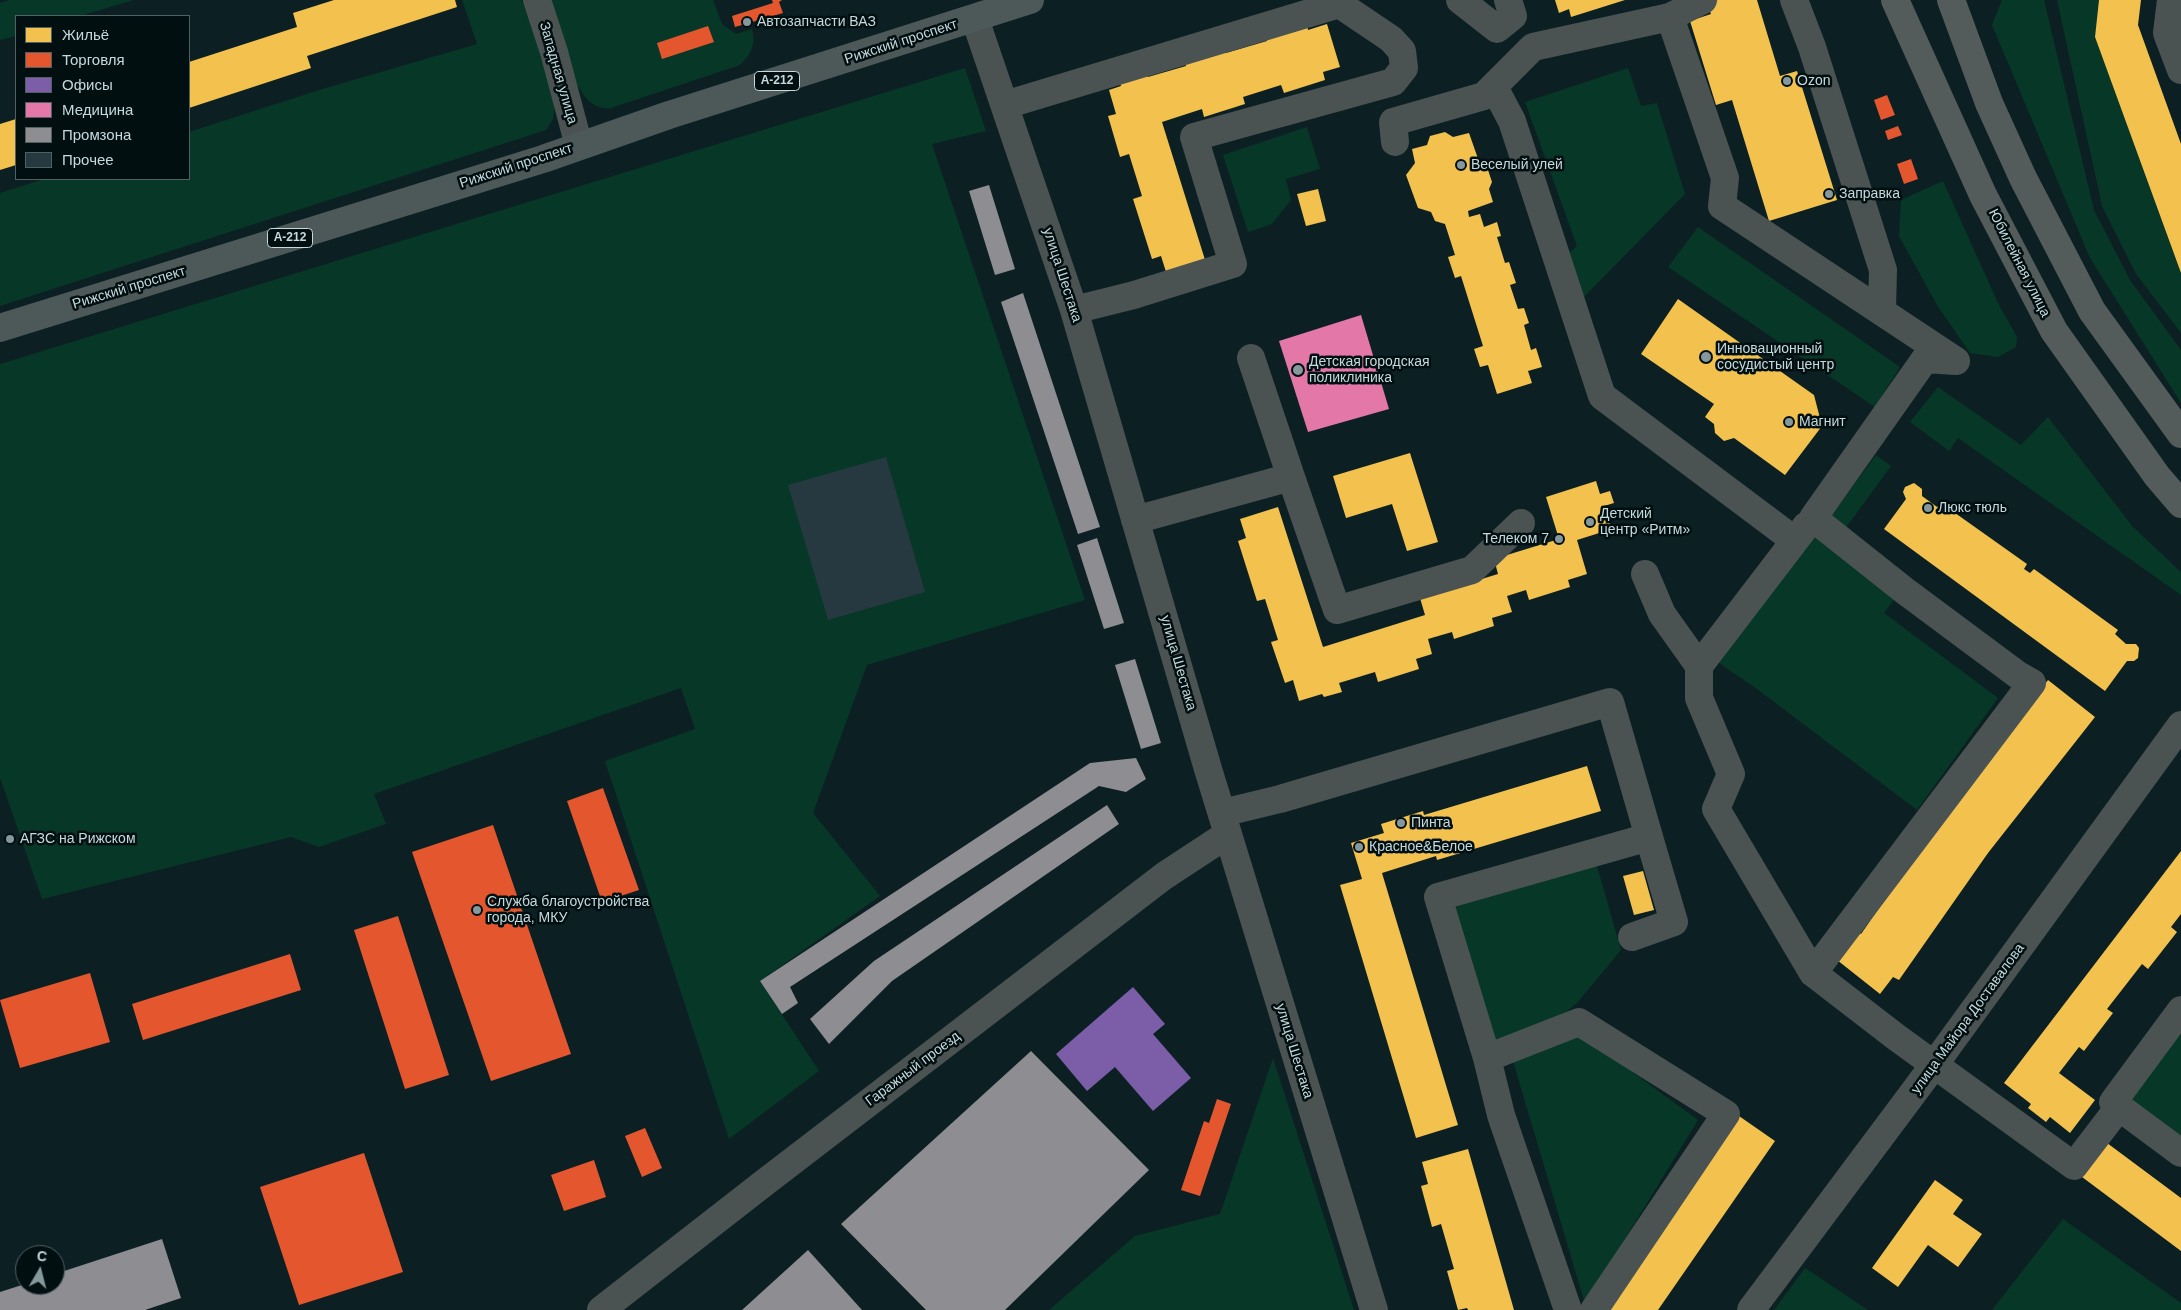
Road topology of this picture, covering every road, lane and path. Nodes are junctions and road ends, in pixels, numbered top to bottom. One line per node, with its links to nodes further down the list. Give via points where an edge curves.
1 (537, 0): 16 (street, Западная улица)
2 (1030, 0): 11 (highway, Рижский проспект / А-212)
3 (1460, 0): 4 (street, via 1497,29 1513,16)
4 (1508, 0)
5 (1703, 0): 10 (street)
6 (1794, 0): 18 (street, via 1883,270)
7 (1896, 0): 23 (main road, Юбилейная улица, via 1983,195 2054,330 2157,476)
8 (1951, 0): 21 (main road, via 1989,103 2019,170 2092,311)
9 (2171, 0): 12 (street, via 2167,32)
10 (1670, 17): 13 (street, via 1533,47); 18 (street, via 1725,178 1722,206)
11 (975, 19): 14 (street, улица Шестака); 16 (highway, Рижский проспект / А-212)
12 (2181, 70)
13 (1494, 87): 15 (street, via 1484,96 1393,122); 27 (street, via 1512,122 1602,396)
14 (1005, 105): 17 (street, улица Шестака); 17 (street, via 1338,4 1391,39 1402,51 1404,68 1393,82 1194,137 1233,264)
15 (1395, 142)
16 (579, 146): 19 (highway, Рижский проспект / А-212)
17 (1074, 310): 25 (street, улица Шестака)
18 (1882, 310): 24 (street, via 1956,361 1925,359)
19 (0, 328)
20 (1252, 358): 22 (street)
21 (2181, 434)
22 (1291, 477): 25 (street); 26 (street, via 1337,610 1472,570)
23 (2181, 504)
24 (1814, 518): 27 (street); 34 (street, via 1905,591 2032,683)
25 (1135, 520): 31 (street, улица Шестака)
26 (1521, 523)
27 (1794, 540): 29 (street)
28 (1645, 574): 29 (street, via 1662,614)
29 (1699, 666): 34 (street, via 1699,698 1731,774 1716,809)
30 (2177, 741): 37 (street, улица Майора Доставалова)
31 (1225, 824): 32 (street, Гаражный проезд, via 1280,798 1610,702); 40 (street, Гаражный проезд, via 1164,876); 41 (street, улица Шестака)
32 (1649, 837): 33 (street, via 1674,922); 36 (street, via 1438,897)
33 (1632, 937)
34 (1813, 973): 37 (street)
35 (2181, 1010): 38 (street, via 2113,1102)
36 (1487, 1058): 42 (street, via 1501,1115); 43 (street, via 1579,1022 1726,1114)
37 (1934, 1065): 38 (street, via 2074,1166); 44 (street, улица Майора Доставалова)
38 (2119, 1107): 39 (street)
39 (2181, 1153)
40 (601, 1310)
41 (1374, 1310)
42 (1568, 1310)
43 (1594, 1310)
44 (1751, 1310)

